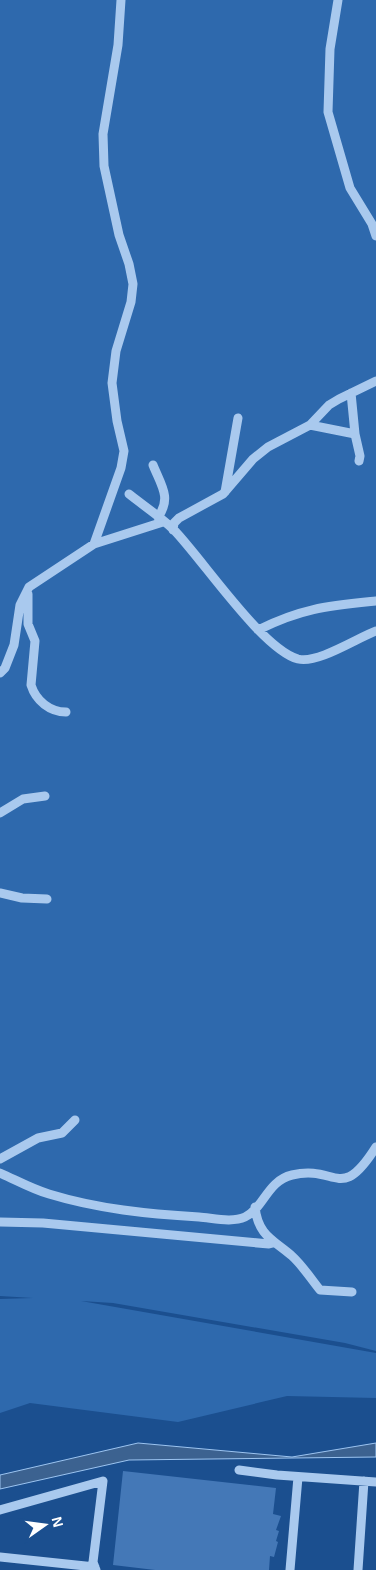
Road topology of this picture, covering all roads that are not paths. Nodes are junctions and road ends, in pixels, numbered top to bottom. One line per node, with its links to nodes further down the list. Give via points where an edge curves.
1 (121, 0): 15 (lane, via 118,44 102,149 118,235 133,284 116,351 112,383 124,451)
2 (338, 0): 3 (lane, via 330,49 328,112 350,188)
3 (376, 236)
4 (376, 381): 5 (lane)
5 (351, 393): 7 (lane, via 329,405); 8 (lane)
6 (238, 418): 11 (lane)
7 (310, 425): 8 (lane); 11 (lane, via 268,447 253,459)
8 (355, 434): 9 (lane)
9 (359, 460)
10 (152, 465): 13 (lane, via 167,501)
11 (225, 492): 14 (lane, via 179,518)
12 (129, 494): 13 (lane)
13 (161, 520): 14 (lane); 15 (lane)
14 (173, 530): 18 (lane)
15 (94, 544): 16 (lane)
16 (29, 586): 20 (lane, via 20,605 14,645 5,668); 21 (lane, via 26,609 35,641 33,692 52,710)
17 (376, 601): 18 (lane, via 317,607)
18 (258, 630): 19 (lane, via 279,649 298,659 326,654)
19 (376, 631)
20 (0, 672)
21 (66, 712)
22 (45, 796): 23 (lane, via 23,799)
23 (0, 813)
24 (0, 893): 25 (lane)
25 (47, 899)
26 (75, 1120): 28 (lane, via 62,1133 38,1138)
27 (376, 1147): 30 (lane, via 359,1172 349,1178 291,1175 271,1187)
28 (0, 1159)
29 (0, 1173): 30 (lane, via 47,1193 138,1214 234,1220 244,1217)
30 (255, 1207): 32 (lane, via 260,1228)
31 (0, 1222): 32 (lane)
32 (273, 1243): 33 (lane, via 293,1258 320,1290)
33 (352, 1292)
34 (239, 1470): 35 (lane)
35 (298, 1477): 36 (lane); 41 (lane)
36 (364, 1481): 37 (lane); 42 (lane)
37 (376, 1482)
38 (0, 1510): 40 (lane, via 103,1482 93,1562)
39 (0, 1557): 40 (lane)
40 (96, 1569)
41 (290, 1570)
42 (358, 1570)

